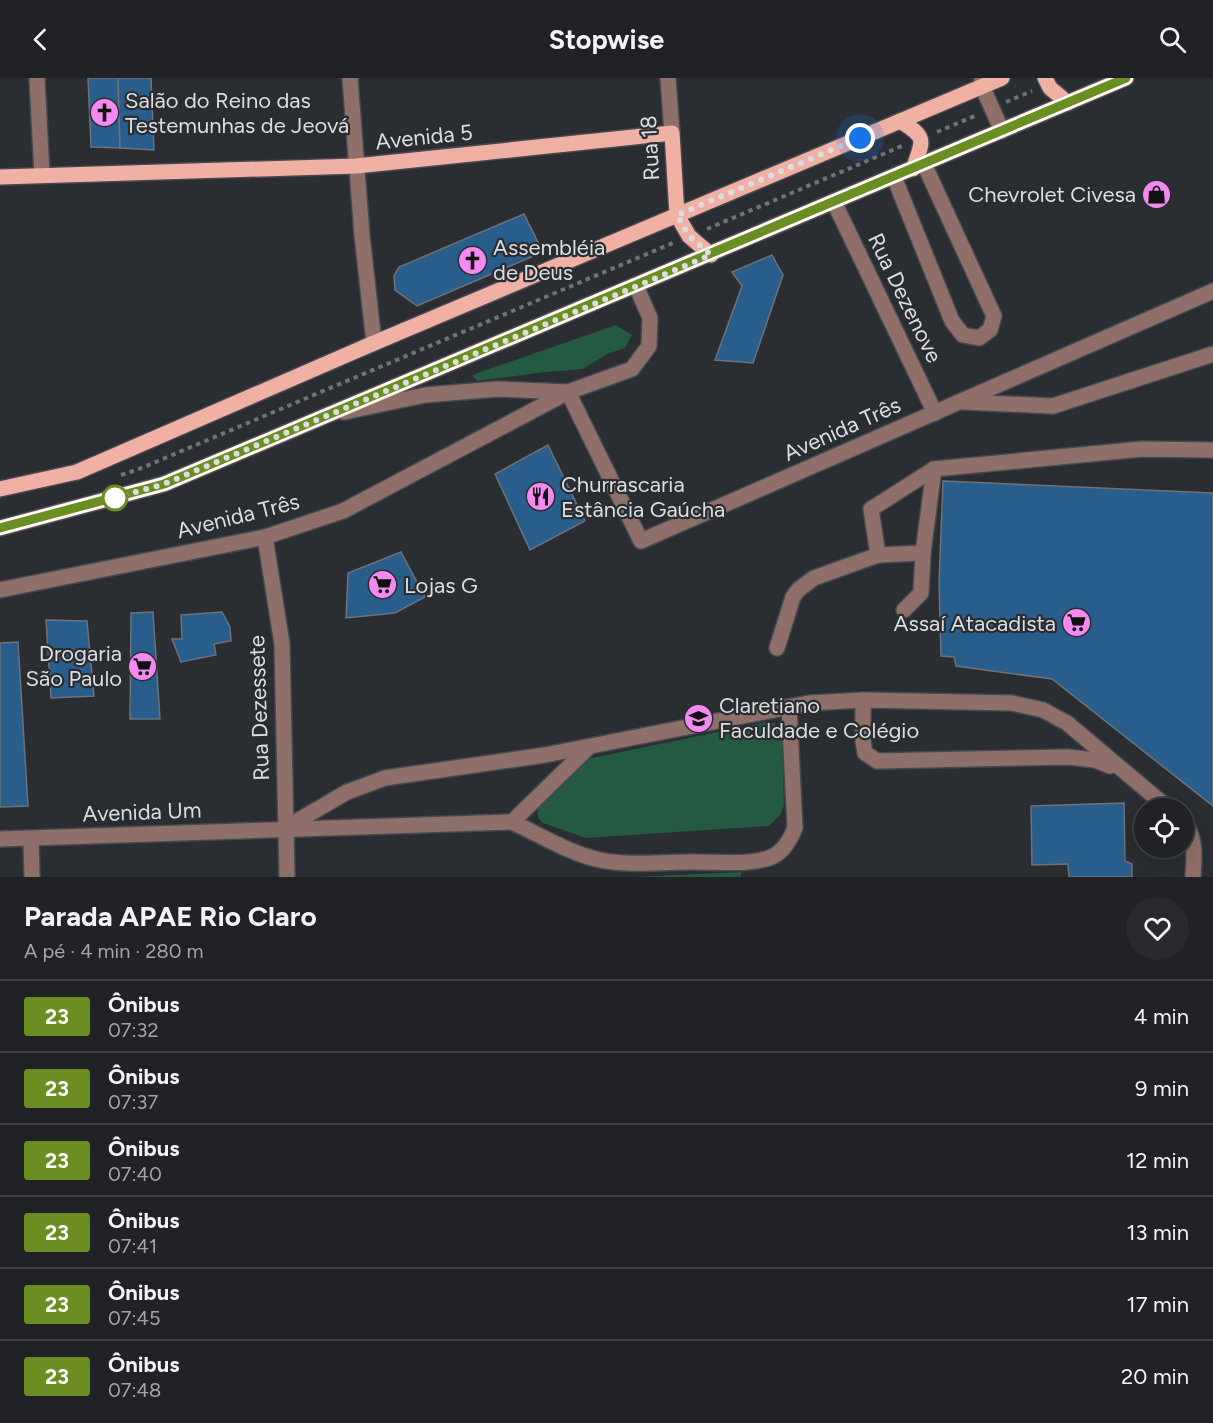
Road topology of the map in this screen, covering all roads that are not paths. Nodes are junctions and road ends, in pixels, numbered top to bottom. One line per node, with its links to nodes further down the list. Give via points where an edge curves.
1 (37, 78): 14 (street)
2 (350, 78): 12 (street)
3 (668, 78): 11 (street, Rua 18)
4 (1002, 78): 7 (main road)
5 (1126, 78): 8 (main road)
6 (1046, 81): 8 (main road)
7 (982, 82): 9 (main road); 10 (street)
8 (1068, 102): 10 (main road)
9 (900, 121): 13 (main road, via 919,133); 18 (main road)
10 (1002, 131): 13 (main road)
11 (672, 133): 12 (main road, Avenida 5); 18 (main road, Rua 18)
12 (356, 166): 14 (main road, Avenida 5); 22 (street)
13 (919, 166): 16 (main road); 16 (street, via 994,316 990,330 979,338 963,335 952,321)
14 (42, 175): 15 (main road, Avenida 5)
15 (0, 177)
16 (894, 177): 17 (main road)
17 (834, 202): 19 (main road); 26 (street, Rua Dezenove)
18 (677, 215): 19 (main road, via 689,236); 22 (main road)
19 (711, 255): 20 (main road)
20 (636, 286): 24 (street, Avenida Três, via 650,318 650,346 632,369); 27 (main road)
21 (1213, 291): 25 (street, Avenida Três)
22 (374, 343): 30 (main road, via 77,472)
23 (1213, 354): 25 (street, via 1053,406)
24 (568, 392): 26 (street, Avenida Três, via 641,541); 27 (street, via 498,389 425,394); 32 (street, Avenida Três, via 343,511)
25 (960, 402): 26 (street, Avenida Três)
26 (935, 413)
27 (329, 416): 31 (main road, via 164,484)
28 (1213, 450): 29 (street, via 1142,449)
29 (934, 469): 33 (street); 34 (street, via 871,509)
30 (0, 489)
31 (0, 528)
32 (265, 537): 35 (street, Avenida Três); 48 (street, Rua Dezessete, via 282,644)
33 (923, 553): 34 (street); 36 (street, via 921,593)
34 (878, 555): 37 (street, via 814,578 798,590)
35 (0, 590)
36 (904, 610)
37 (777, 648)
38 (863, 700): 39 (street); 40 (street, via 1012,703 1050,713); 43 (street, via 863,741 866,753 877,761)
39 (789, 707): 41 (street); 47 (street, via 795,828 782,850 771,858 633,864 600,860)
40 (1077, 732): 43 (street, via 1077,748); 45 (street)
41 (589, 747): 42 (street); 44 (street)
42 (545, 755): 44 (street, via 561,764); 48 (street, via 371,782 327,803)
43 (1068, 757): 45 (street, via 1095,760)
44 (563, 773): 47 (street)
45 (1129, 776): 46 (street)
46 (1156, 798)
47 (512, 822): 48 (street, Avenida Um)
48 (286, 830): 50 (street, Avenida Um); 53 (street, Rua Dezessete)
49 (0, 839): 50 (street, Avenida Um)
50 (31, 839): 52 (street)
51 (1194, 858): 54 (street)
52 (32, 877)
53 (287, 877)
54 (1193, 877)

